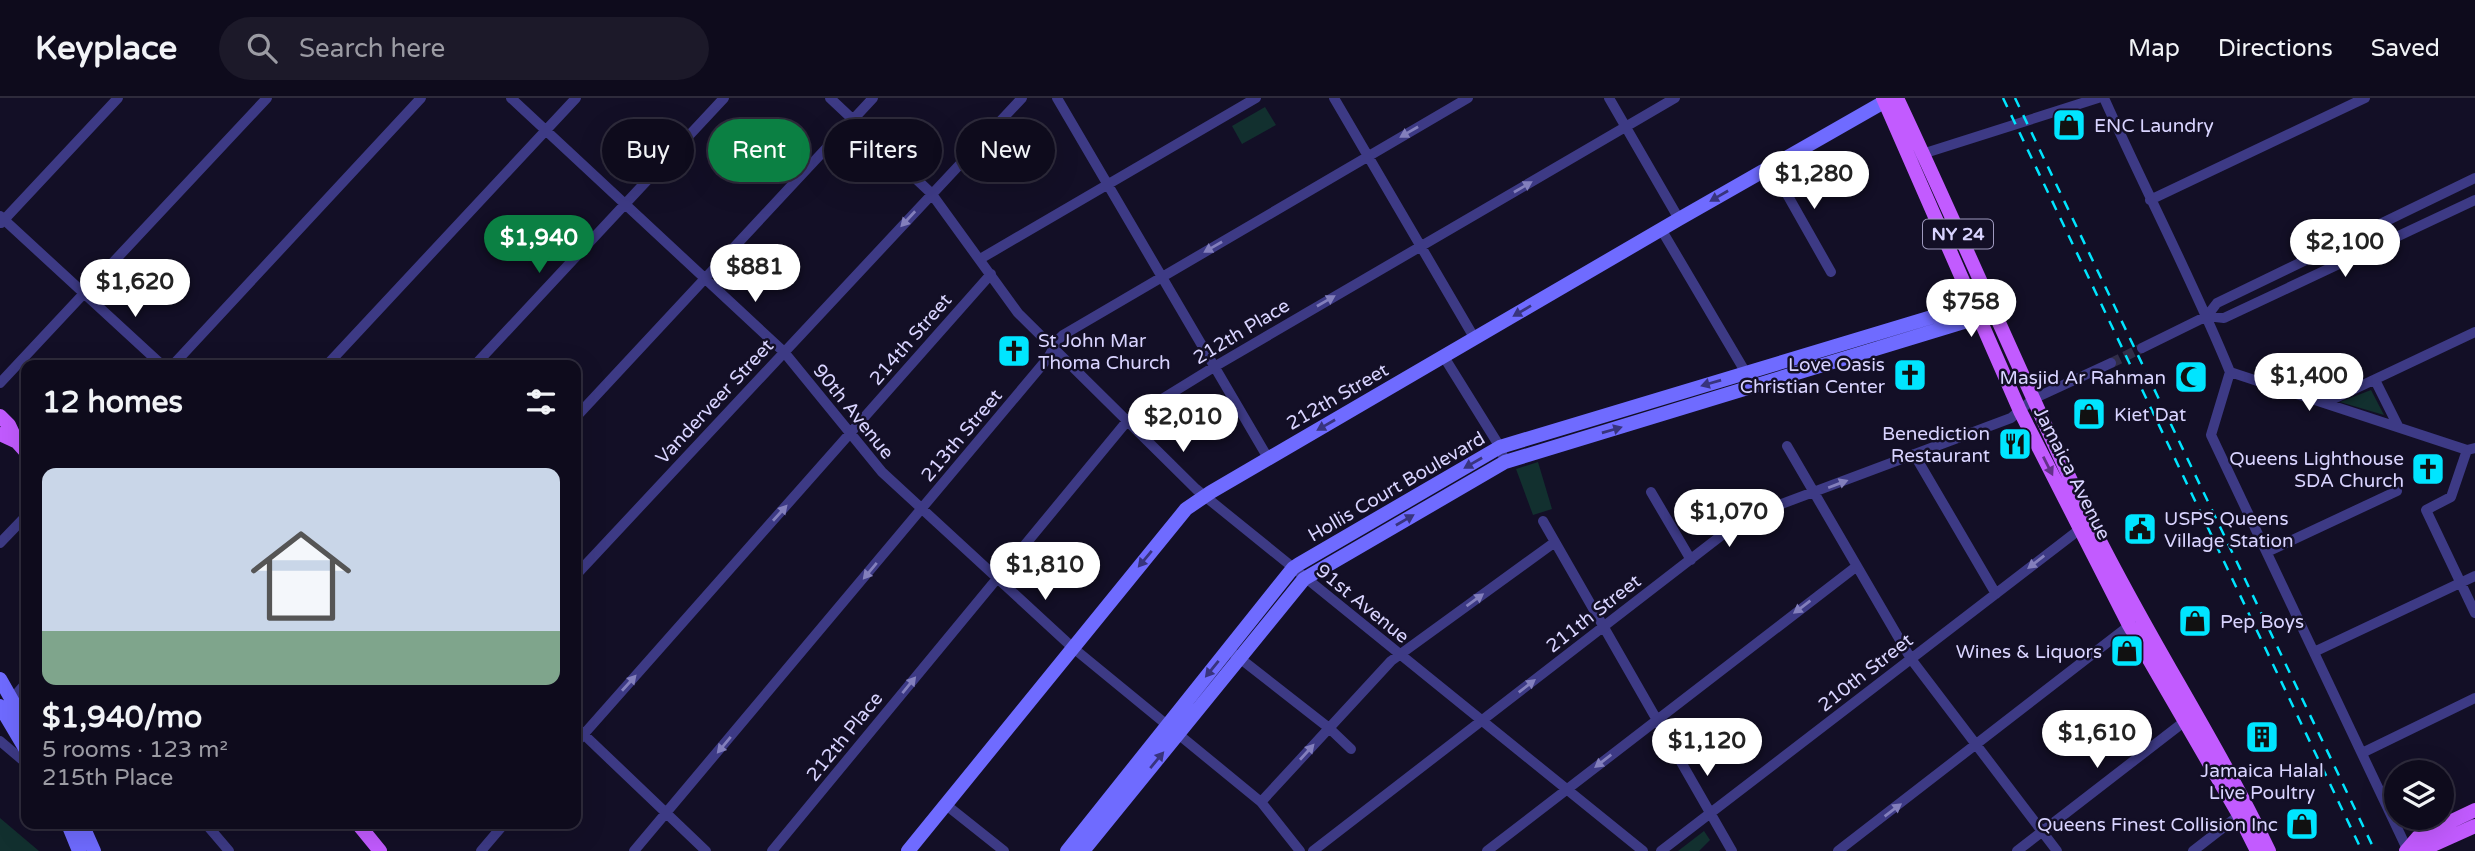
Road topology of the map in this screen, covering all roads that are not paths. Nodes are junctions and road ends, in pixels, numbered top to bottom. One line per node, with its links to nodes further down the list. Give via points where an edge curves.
1 (118, 98): 35 (street)
2 (267, 98): 45 (street)
3 (421, 98): 59 (street)
4 (511, 98): 22 (street, 90th Avenue)
5 (576, 98): 22 (street)
6 (724, 98): 33 (street)
7 (830, 98): 20 (street)
8 (873, 98): 20 (street)
9 (1022, 98): 30 (street, Vanderveer Street)
10 (1057, 98): 29 (street)
11 (1256, 98): 29 (street)
12 (1334, 98): 24 (street)
13 (1468, 98): 24 (street, 213th Street, one-way to 24)
14 (1609, 98): 21 (street)
15 (1675, 98): 21 (street, 212th Place)
16 (2098, 98): 25 (street)
17 (2104, 98): 31 (street)
18 (2365, 98): 31 (street)
19 (1889, 99): 25 (main road, Jamaica Avenue); 26 (main road, 212th Street)
20 (853, 119)
21 (1625, 127): 34 (street); 37 (street, 212th Place, one-way to 21)
22 (546, 130): 33 (street, 90th Avenue); 60 (street)
23 (824, 150): 43 (street)
24 (1367, 156): 37 (street); 42 (street, 213th Street, one-way to 42)
25 (1915, 156): 46 (main road, Jamaica Avenue)
26 (1771, 166): 34 (main road, 212th Street, one-way to 34); 40 (street)
27 (2475, 178): 39 (street)
28 (919, 182): 30 (street)
29 (1108, 184): 38 (street); 42 (street)
30 (931, 193): 38 (street); 53 (street, Vanderveer Street, one-way to 53)
31 (2150, 200): 47 (street)
32 (2475, 200): 44 (street)
33 (626, 204): 43 (street, 90th Avenue); 61 (street)
34 (1679, 219): 36 (main road, 212th Street)
35 (1, 220): 45 (street)
36 (1661, 229): 50 (main road, 212th Street, one-way to 50); 67 (street)
37 (1420, 247): 50 (street); 64 (street, 212th Place, one-way to 37)
38 (980, 259): 41 (street)
39 (2281, 271): 44 (street); 47 (street, via 2217,303)
40 (1831, 272)
41 (991, 274): 51 (street, 91st Avenue, via 1018,313); 80 (street, 214th Street)
42 (1162, 276): 51 (street, 213th Street, via 1063,335); 64 (street)
43 (705, 278): 53 (street, 90th Avenue); 73 (street)
44 (2289, 289): 47 (street, via 2224,318)
45 (85, 293): 57 (street); 58 (street)
46 (1983, 309): 49 (main road, Hollis Court Boulevard); 54 (main road, Hollis Court Boulevard); 71 (main road, Jamaica Avenue); 74 (main road, Jamaica Avenue)
47 (2207, 316): 52 (street); 66 (street)
48 (2475, 332): 68 (street)
49 (1865, 336): 54 (main road); 55 (main road, Hollis Court Boulevard)
50 (1475, 339): 56 (main road, 212th Street)
51 (1054, 348): 77 (street, 91st Avenue); 96 (street, 213th Street)
52 (2142, 348)
53 (784, 352): 80 (street, 90th Avenue); 107 (street, Vanderveer Street)
54 (1871, 352): 65 (main road, Hollis Court Boulevard)
55 (1804, 355): 65 (main road); 67 (main road, Hollis Court Boulevard)
56 (1444, 357): 85 (street); 88 (main road, 212th Street, one-way to 88)
57 (22, 360)
58 (157, 360)
59 (178, 360)
60 (332, 360)
61 (480, 360)
62 (21, 361): 69 (street)
63 (2111, 363): 71 (street, 211th Street)
64 (1214, 367): 77 (street, 212th Place); 88 (street)
65 (1809, 370): 67 (main road, Hollis Court Boulevard)
66 (2230, 372): 72 (street); 103 (street, via 2211,435)
67 (1748, 380): 70 (main road, Hollis Court Boulevard, one-way to 70); 75 (main road, Hollis Court Boulevard)
68 (2375, 380): 72 (street); 79 (street)
69 (0, 383)
70 (1659, 398): 75 (main road); 78 (main road, Hollis Court Boulevard)
71 (2033, 400): 74 (street, 211th Street); 99 (main road, Jamaica Avenue)
72 (2327, 402): 79 (street)
73 (581, 411)
74 (2020, 411): 87 (street, 211th Street); 99 (main road, Jamaica Avenue, one-way to 99)
75 (1664, 415): 82 (main road, Hollis Court Boulevard, one-way to 75)
76 (0, 416): 84 (main road)
77 (1128, 420): 94 (street, 91st Avenue); 109 (street, 212th Place)
78 (1576, 423): 82 (main road); 85 (main road, Hollis Court Boulevard)
79 (2398, 426): 86 (street)
80 (851, 433): 96 (street, 90th Avenue, via 882,472); 132 (street, 214th Street, one-way to 80)
81 (0, 434): 84 (main road)
82 (1583, 439): 89 (main road, Hollis Court Boulevard)
83 (1787, 446): 93 (street)
84 (21, 447)
85 (1500, 447): 89 (street); 90 (main road, Hollis Court Boulevard, one-way to 90)
86 (2471, 449): 111 (street, via 2451,497 2426,510)
87 (1914, 454): 93 (street, 211th Street, one-way to 87); 112 (street)
88 (1268, 458): 94 (main road, 212th Street)
89 (1505, 462): 95 (main road, Hollis Court Boulevard)
90 (1429, 489): 95 (main road); 100 (main road, Hollis Court Boulevard)
91 (2397, 491): 103 (street)
92 (1651, 492): 104 (street)
93 (1814, 493): 104 (street, 211th Street, via 1744,518); 105 (street)
94 (1204, 496): 106 (street, 91st Avenue); 116 (main road, 212th Street, one-way to 116, via 1186,509)
95 (1437, 502): 100 (main road, Hollis Court Boulevard, one-way to 95)
96 (922, 509): 109 (street, 90th Avenue); 147 (street, 213th Street, one-way to 147)
97 (21, 521): 101 (street)
98 (1543, 521): 102 (street)
99 (2085, 526): 112 (street, 210th Street, one-way to 112); 114 (main road, Jamaica Avenue)
100 (1363, 536): 106 (main road, Hollis Court Boulevard); 110 (main road, Hollis Court Boulevard)
101 (0, 542)
102 (1555, 542): 115 (street); 119 (street, one-way to 102)
103 (2267, 552): 117 (street)
104 (1691, 560): 115 (street, 211th Street)
105 (1857, 566): 120 (street); 127 (street, one-way to 127)
106 (1293, 568): 110 (street, 91st Avenue); 118 (main road, Hollis Court Boulevard)
107 (581, 570)
108 (2475, 576): 111 (street)
109 (997, 578): 116 (street, 90th Avenue); 164 (street, 212th Place, one-way to 109)
110 (1304, 579): 118 (main road, Hollis Court Boulevard); 119 (street, 91st Avenue)
111 (2460, 583): 113 (street); 117 (street)
112 (1996, 594): 120 (street, 210th Street)
113 (2475, 613)
114 (2135, 621): 125 (main road, Jamaica Avenue); 137 (street)
115 (1603, 627): 127 (street); 128 (street, 211th Street, one-way to 115)
116 (1072, 647): 129 (street, 90th Avenue); 144 (main road, 212th Street)
117 (2314, 652): 139 (street)
118 (1234, 654): 129 (main road, Hollis Court Boulevard, one-way to 129); 131 (street); 134 (main road, Hollis Court Boulevard)
119 (1399, 654): 128 (street, 91st Avenue); 131 (street)
120 (1911, 659): 137 (street); 148 (street, 210th Street)
121 (0, 679): 124 (main road)
122 (21, 688): 124 (street)
123 (2475, 698): 139 (street)
124 (6, 702): 126 (main road); 130 (main road)
125 (2190, 717): 146 (main road, Jamaica Avenue); 156 (street)
126 (21, 719)
127 (1655, 720): 142 (street, one-way to 142); 148 (street)
128 (1482, 721): 142 (street, 91st Avenue); 170 (street, 211th Street)
129 (1167, 724): 134 (street, 90th Avenue); 141 (main road, Hollis Court Boulevard)
130 (4, 726): 136 (main road)
131 (1329, 728): 138 (street); 143 (street, one-way to 131)
132 (581, 730)
133 (581, 732): 147 (street)
134 (1179, 734): 141 (main road, Hollis Court Boulevard, one-way to 134); 143 (street, 90th Avenue)
135 (0, 741): 140 (street)
136 (21, 745)
137 (1976, 746): 156 (street); 175 (street, one-way to 137)
138 (1351, 749)
139 (2362, 753): 181 (street)
140 (21, 759)
141 (1129, 784): 155 (main road, Hollis Court Boulevard)
142 (1567, 790): 171 (street); 172 (street, 91st Avenue)
143 (1261, 802): 169 (street, 90th Avenue)
144 (945, 804): 165 (main road, 212th Street); 166 (street)
145 (2475, 810): 181 (main road, via 2418,837)
146 (2244, 812): 178 (street); 179 (main road, Jamaica Avenue); 180 (main road, Jamaica Avenue)
147 (666, 813): 162 (street, 213th Street); 163 (street)
148 (1710, 813): 173 (street, 210th Street); 174 (street)
149 (2475, 826): 181 (main road, via 2424,849)
150 (70, 829): 157 (main road)
151 (84, 829): 158 (main road)
152 (210, 829): 159 (street)
153 (362, 829): 160 (main road)
154 (500, 829): 161 (street)
155 (1091, 832): 167 (main road, Hollis Court Boulevard); 168 (main road, Hollis Court Boulevard)
156 (2042, 832): 176 (street); 177 (street)
157 (79, 851)
158 (94, 851)
159 (229, 851)
160 (380, 851)
161 (481, 851)
162 (634, 851)
163 (706, 851)
164 (772, 851)
165 (908, 851)
166 (1004, 851)
167 (1068, 851)
168 (1083, 851)
169 (1300, 851)
170 (1312, 851)
171 (1487, 851)
172 (1643, 851)
173 (1661, 851)
174 (1732, 851)
175 (1838, 851)
176 (2017, 851)
177 (2057, 851)
178 (2193, 851)
179 (2257, 851)
180 (2269, 851)
181 (2407, 851)

